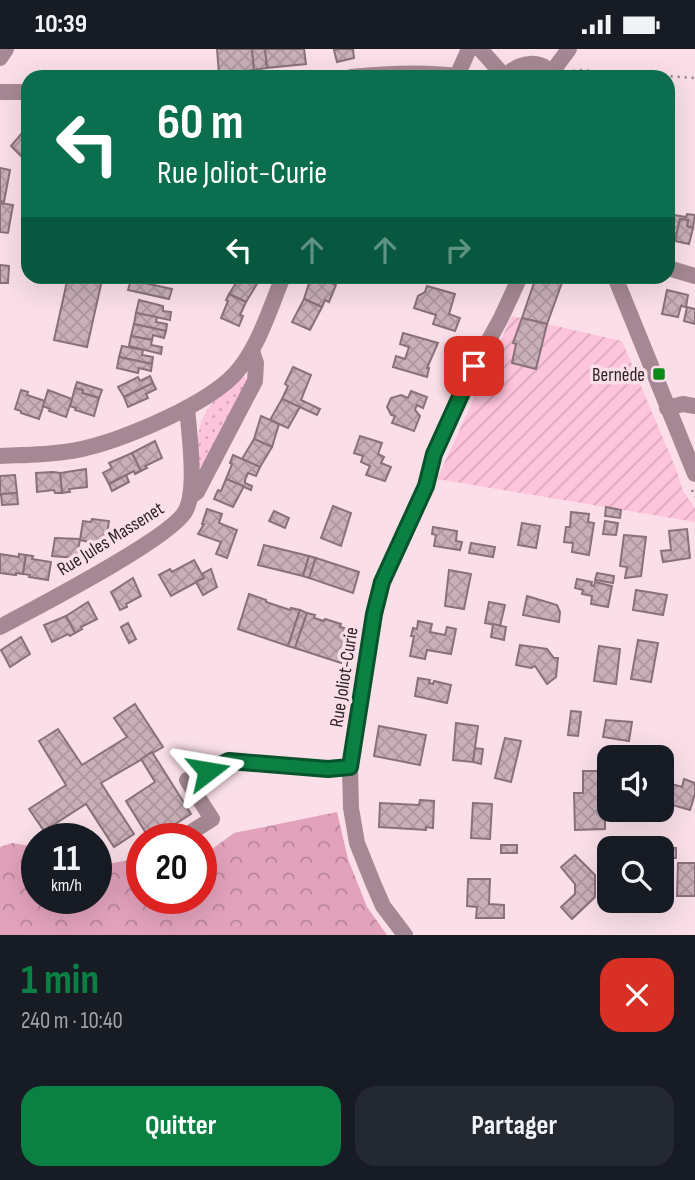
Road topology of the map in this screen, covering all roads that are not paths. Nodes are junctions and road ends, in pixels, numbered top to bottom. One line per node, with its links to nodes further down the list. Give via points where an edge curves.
1 (6, 49): 5 (street)
2 (469, 49): 6 (street)
3 (480, 49): 7 (street)
4 (569, 49): 10 (street)
5 (0, 58)
6 (463, 70)
7 (499, 70)
8 (514, 70): 9 (street, via 527,64)
9 (547, 70)
10 (556, 70)
11 (0, 92): 12 (street)
12 (21, 92)
13 (675, 270): 14 (street)
14 (695, 276)
15 (280, 284): 18 (street)
16 (517, 284): 26 (street, Rue Joliot-Curie, via 467,380 382,582)
17 (618, 284): 21 (street)
18 (252, 351): 20 (street, via 232,377); 24 (street, via 255,380 197,492)
19 (695, 406): 21 (street)
20 (187, 408): 22 (street, via 103,445 64,453); 24 (street, Rue Jules Massenet)
21 (667, 408): 23 (street)
22 (0, 456)
23 (695, 474)
24 (190, 497): 25 (street, Rue Jules Massenet, via 186,511 172,527)
25 (0, 627)
26 (350, 767): 27 (street, via 229,761 187,780 212,819); 28 (street, Rue Joliot-Curie, via 357,843 383,906)
27 (206, 823)
28 (405, 935)

